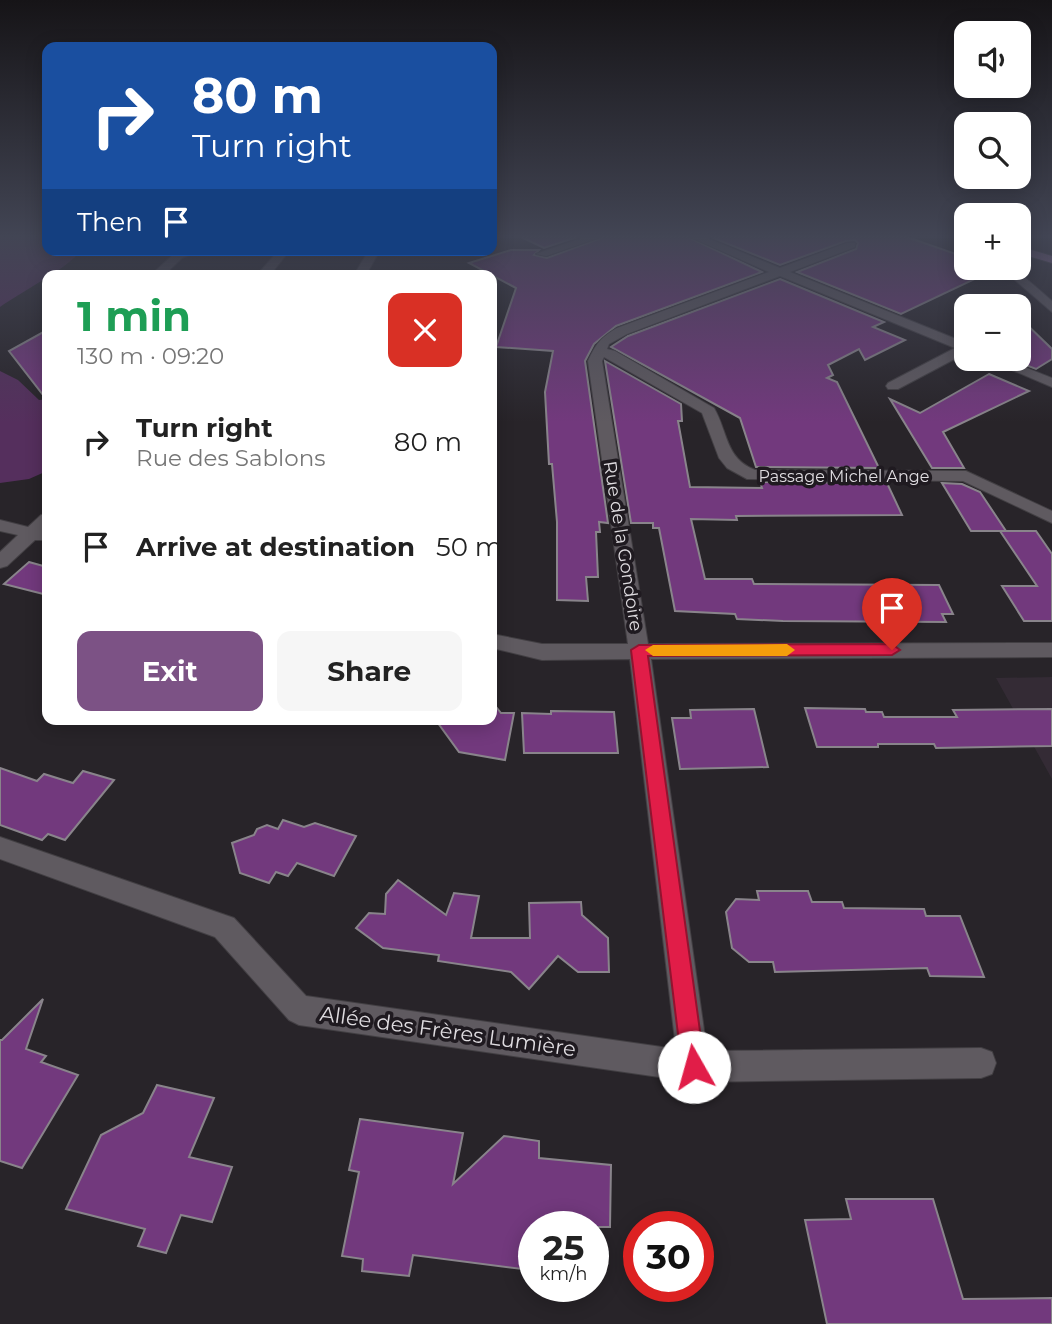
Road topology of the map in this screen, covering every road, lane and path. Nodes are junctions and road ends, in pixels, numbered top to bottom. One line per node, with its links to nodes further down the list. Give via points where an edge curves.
1 (710, 299): 4 (street, via 622,331 603,342)
2 (845, 299): 3 (street)
3 (954, 343)
4 (598, 351): 9 (street, Passage Michel Ange, via 709,411 724,459 736,471 752,475 966,477); 14 (street, Rue de la Gondoire, via 595,361)
5 (954, 354): 8 (street)
6 (1022, 371): 7 (street)
7 (1052, 383)
8 (893, 386)
9 (1052, 518)
10 (0, 526): 11 (street)
11 (39, 535): 12 (street)
12 (0, 562)
13 (497, 642): 14 (street, via 542,652)
14 (639, 650): 15 (street); 18 (street, Rue de la Gondoire)
15 (1052, 650)
16 (0, 848): 18 (street, Allée des Frères Lumière, via 224,927 299,1010)
17 (981, 1063): 18 (street, Allée des Frères Lumière)
18 (694, 1067)

